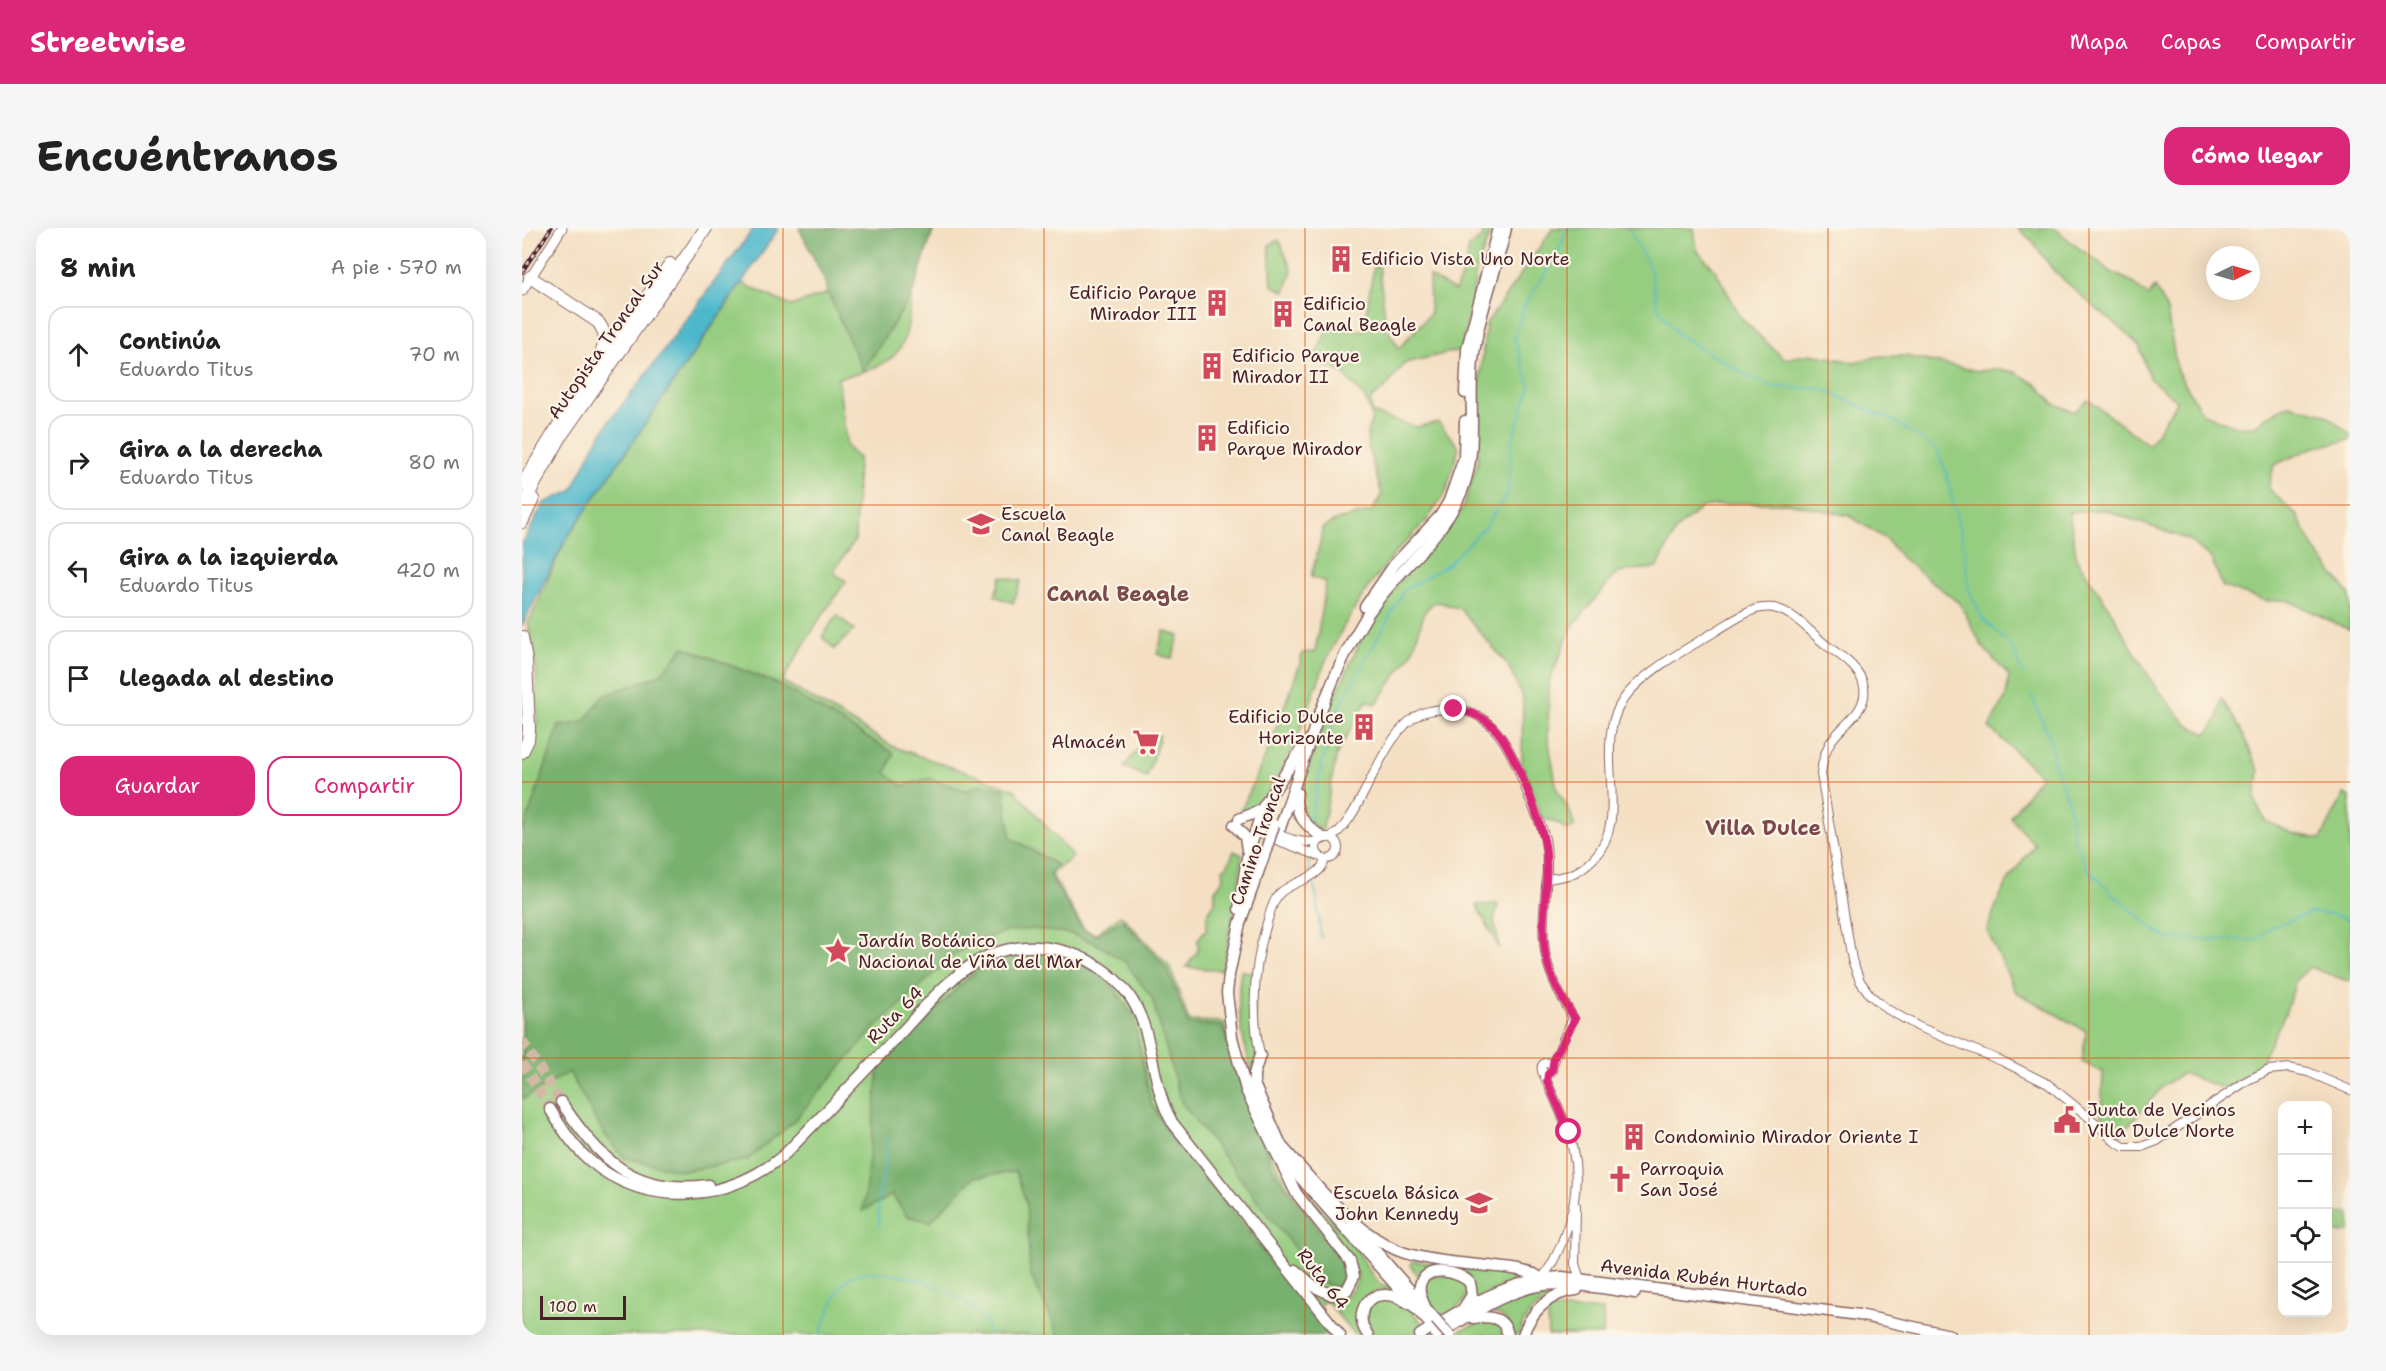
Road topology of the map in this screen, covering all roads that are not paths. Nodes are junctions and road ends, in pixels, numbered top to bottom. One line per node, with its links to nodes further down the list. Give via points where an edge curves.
1 (561, 228): 6 (main road)
2 (696, 228): 8 (highway, Autopista Troncal Sur)
3 (706, 228): 9 (highway, Autopista Troncal Sur)
4 (1498, 228): 14 (main road, Camino Troncal, via 1467,349 1464,458 1455,489 1440,516 1394,565 1355,622 1323,688)
5 (1506, 228): 13 (main road, Camino Troncal, via 1475,348 1471,458 1461,493 1447,520 1366,616 1336,675)
6 (530, 277): 7 (main road); 8 (highway, via 601,325 605,344)
7 (522, 291)
8 (593, 374): 9 (highway, Autopista Troncal Sur)
9 (539, 471): 10 (highway); 10 (highway, Autopista Troncal Sur)
10 (526, 496): 11 (highway)
11 (522, 522)
12 (523, 643): 15 (highway, via 529,734)
13 (1313, 735): 17 (main road, Camino Troncal); 20 (main road, via 1295,802 1300,818)
14 (1300, 751): 16 (main road); 17 (main road, Camino Troncal)
15 (522, 752)
16 (1263, 807): 19 (main road); 24 (main road, via 1237,822 1246,841)
17 (1277, 826): 22 (main road, Camino Troncal, bridge)
18 (1343, 827): 20 (street); 21 (street); 25 (street, via 1402,728 1429,711 1462,710 1484,719 1508,747 1545,837)
19 (1256, 828): 20 (street, via 1298,842); 23 (street); 24 (main road)
20 (1323, 839): 21 (street); 23 (street, via 1316,848)
21 (1337, 846): 23 (street, via 1335,855)
22 (1269, 850): 26 (main road, Camino Troncal, via 1240,923); 31 (main road, Camino Troncal, via 1241,942 1234,991 1243,1061)
23 (1322, 857): 27 (street, via 1324,864 1317,873 1285,889 1273,903 1256,974 1254,1004)
24 (1247, 858): 26 (main road)
25 (1546, 879): 28 (street, via 1586,867 1602,850 1610,832 1610,738 1627,694 1653,670 1739,617 1756,609 1774,608 1788,614 1846,660 1862,679 1862,705 1828,746 1821,774 1852,960 1860,981 1877,1003 1920,1027 2048,1084 2124,1147 2141,1147 2157,1141 2269,1070 2289,1068 2307,1072); 33 (street, via 1546,958 1558,991 1575,1019 1548,1069 1571,1140 1577,1175)
26 (1232, 960): 31 (main road, Camino Troncal, via 1227,993 1238,1064 1254,1110)
27 (1260, 1055): 31 (main road, via 1254,1084)
28 (2350, 1090)
29 (561, 1102): 36 (main road, Ruta 64, via 593,1147 634,1176 685,1187 729,1180 779,1151 929,995 970,959 1014,942 1042,940 1061,944 1103,962 1131,989 1149,1023 1166,1093 1178,1119)
30 (550, 1109): 43 (main road, Ruta 64, via 582,1154 623,1182 672,1194 702,1193 731,1186 759,1173 786,1153 968,967 1013,948 1042,946 1062,950 1103,970 1127,993 1144,1024 1159,1095 1172,1122)
31 (1279, 1149): 32 (main road, Camino Troncal); 36 (main road, via 1296,1193 1350,1261 1354,1276 1343,1293 1328,1295); 40 (main road, Camino Troncal)
32 (1326, 1196): 37 (main road, via 1381,1242 1403,1252 1519,1270); 40 (main road, Camino Troncal, via 1391,1266)
33 (1575, 1203): 34 (street); 35 (street)
34 (1568, 1227): 35 (street); 37 (street, via 1557,1256)
35 (1577, 1229): 38 (street, via 1575,1264)
36 (1295, 1269): 44 (main road, Ruta 64)
37 (1541, 1278): 38 (main road, Avenida Rubén Hurtado); 41 (main road, Avenida Rubén Hurtado, via 1509,1287)
38 (1580, 1278): 51 (main road, Avenida Rubén Hurtado, via 1859,1315)
39 (1597, 1288): 41 (main road, Avenida Rubén Hurtado, via 1556,1284 1528,1288); 49 (main road, via 1569,1291 1549,1300 1533,1315); 50 (main road, Avenida Rubén Hurtado, via 1836,1317)
40 (1420, 1308): 41 (main road, via 1422,1280 1430,1274 1447,1272 1466,1278 1472,1286); 42 (main road, Camino Troncal); 45 (main road, via 1387,1295 1371,1298 1361,1316)
41 (1463, 1316): 42 (main road); 48 (main road, via 1496,1318)
42 (1432, 1330): 46 (main road); 47 (main road, Camino Troncal, bridge)
43 (1340, 1335)
44 (1348, 1335)
45 (1368, 1335)
46 (1411, 1335)
47 (1449, 1335)
48 (1508, 1335)
49 (1523, 1335)
50 (1926, 1335)
51 (1950, 1335)

